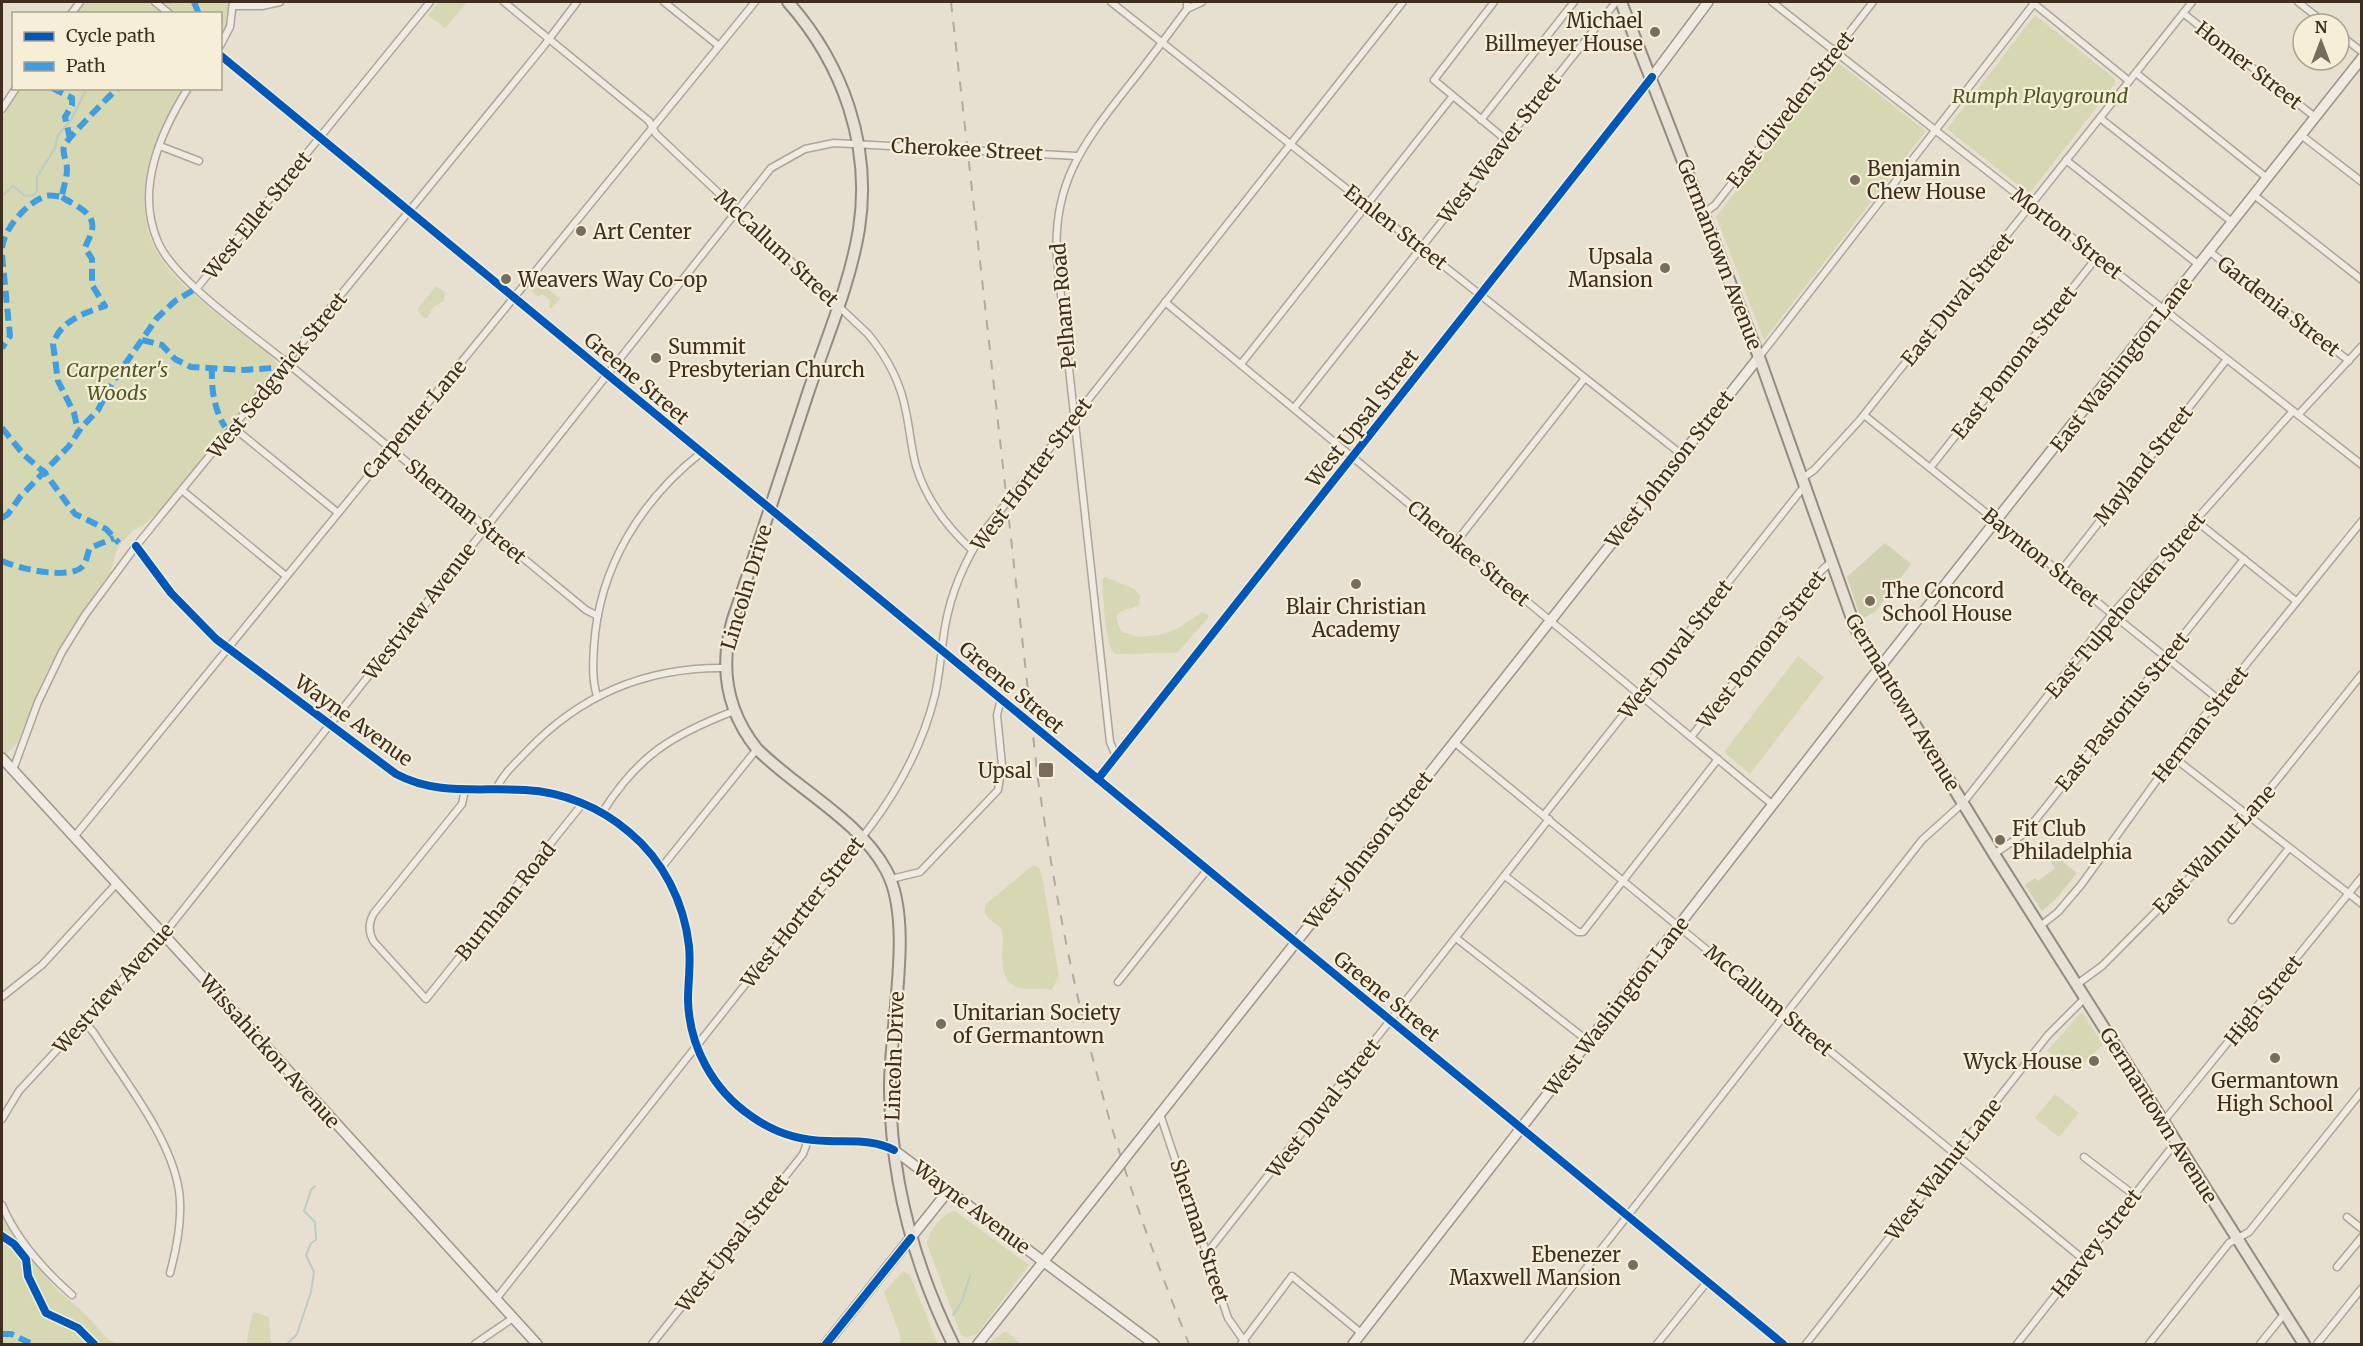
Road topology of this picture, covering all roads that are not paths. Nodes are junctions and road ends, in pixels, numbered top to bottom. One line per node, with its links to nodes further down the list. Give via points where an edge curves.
1 (155, 2): 23 (street)
2 (280, 2): 21 (street, via 262,6)
3 (430, 2): 46 (street, West Ellet Street)
4 (504, 2): 26 (street, McCallum Street)
5 (577, 2): 26 (street, West Sedgwick Street)
6 (664, 2): 29 (street)
7 (755, 2): 29 (street, Carpenter Lane)
8 (788, 2): 48 (main road, Lincoln Drive, via 835,70)
9 (1111, 2): 28 (street, Emlen Street)
10 (1202, 2): 22 (street)
11 (1402, 2): 49 (street, West Hortter Street)
12 (1494, 2): 38 (street, via 1434,80)
13 (1574, 2): 42 (street)
14 (1619, 2): 34 (main road, Germantown Avenue); 47 (street, West Weaver Street)
15 (1708, 2): 34 (street)
16 (1772, 2): 30 (street, Morton Street)
17 (1873, 2): 30 (street, East Cliveden Street)
18 (2033, 2): 35 (street); 44 (street)
19 (2191, 2): 25 (street, East Duval Street)
20 (2298, 2): 24 (street)
21 (233, 4): 27 (street, via 230,27)
22 (1187, 5): 28 (street, Pelham Road)
23 (168, 12)
24 (2311, 12)
25 (2183, 13): 33 (street, East Duval Street); 40 (street, Homer Street)
26 (549, 39): 43 (street, McCallum Street); 60 (street, West Sedgwick Street)
27 (222, 42)
28 (1163, 42): 49 (street, Emlen Street); 51 (street, Pelham Road)
29 (719, 46): 43 (street, Carpenter Lane)
30 (1835, 50): 44 (street, Morton Street); 61 (street, East Cliveden Street, via 1715,205)
31 (222, 57): 46 (street, Greene Street)
32 (2361, 58): 40 (street, East Washington Lane)
33 (2136, 73): 35 (street, East Duval Street); 54 (street)
34 (1652, 77): 61 (main road, Germantown Avenue); 69 (street, West Upsal Street)
35 (2130, 81): 41 (street, East Duval Street)
36 (15, 90): 39 (street)
37 (187, 90): 50 (street, Sherman Street)
38 (1452, 96): 42 (street); 57 (street)
39 (2, 107)
40 (2315, 117): 45 (street, East Washington Lane)
41 (2100, 118): 52 (street, East Duval Street); 62 (street)
42 (1481, 120): 47 (street)
43 (653, 128): 59 (street, McCallum Street); 70 (street, Carpenter Lane)
44 (1936, 130): 58 (street, Morton Street); 75 (street)
45 (2301, 135): 54 (street, East Washington Lane); 55 (street, Homer Street)
46 (320, 137): 60 (street, Greene Street); 68 (street, West Ellet Street)
47 (1506, 140): 63 (street, West Weaver Street)
48 (858, 143): 51 (street, Cherokee Street); 59 (street, Westview Avenue, via 825,144 786,157 765,174); 72 (main road, Lincoln Drive, via 860,220 853,258)
49 (1290, 143): 57 (street, Emlen Street); 71 (street, West Hortter Street)
50 (160, 146): 53 (street); 68 (street, Sherman Street, via 149,187 150,220 168,261)
51 (1077, 156): 85 (street, Pelham Road, via 1060,201 1056,233)
52 (2066, 160): 58 (street, East Duval Street); 66 (street, Gardenia Street)
53 (200, 161)
54 (2267, 178): 56 (street, East Washington Lane)
55 (2361, 182)
56 (2254, 195): 62 (street, East Washington Lane); 67 (street)
57 (1367, 204): 63 (street, Emlen Street); 79 (street)
58 (2031, 205): 65 (street, Morton Street); 84 (street, East Duval Street)
59 (736, 210): 72 (street, McCallum Street); 80 (street, Westview Avenue)
60 (410, 211): 70 (street, Greene Street); 78 (street, West Sedgwick Street)
61 (1704, 213): 75 (main road, Germantown Avenue)
62 (2232, 222): 64 (street, East Washington Lane)
63 (1421, 247): 69 (street, Emlen Street); 82 (street, West Weaver Street)
64 (2209, 251): 66 (street, East Washington Lane); 77 (street, Gardenia Street)
65 (2097, 257): 73 (street, Morton Street); 92 (street, East Pomona Street)
66 (2199, 265): 73 (street, East Washington Lane)
67 (2361, 280)
68 (197, 288): 78 (street, Sherman Street)
69 (1481, 295): 81 (street, Emlen Street); 90 (street, West Upsal Street)
70 (514, 298): 80 (street, Greene Street); 87 (street, Carpenter Lane)
71 (1165, 302): 79 (street, Cherokee Street); 85 (street, West Hortter Street)
72 (837, 305): 95 (main road, Lincoln Drive); 103 (street, McCallum Street, via 868,334 887,361 904,402 912,449 924,485 946,522)
73 (2163, 309): 76 (street, Morton Street); 98 (street, East Washington Lane)
74 (2361, 346): 77 (street, East Tulpehocken Street)
75 (1759, 357): 89 (street, West Johnson Street); 93 (main road, Germantown Avenue)
76 (2227, 359): 83 (street, Morton Street); 106 (street, Mayland Street)
77 (2349, 361): 83 (street, East Tulpehocken Street)
78 (287, 363): 86 (street, West Sedgwick Street); 87 (street, Sherman Street)
79 (1240, 364): 82 (street, Cherokee Street)
80 (607, 374): 88 (street, Greene Street); 100 (street, Westview Avenue)
81 (1585, 378): 89 (street, Emlen Street); 101 (street)
82 (1294, 408): 90 (street, Cherokee Street)
83 (2296, 413): 91 (street, Morton Street); 97 (street, East Tulpehocken Street)
84 (1864, 415): 92 (street, Baynton Street); 93 (street, East Duval Street)
85 (1074, 417): 103 (street, West Hortter Street); 127 (street, Pelham Road, via 1110,742)
86 (234, 428): 94 (street, West Sedgwick Street); 96 (street)
87 (391, 449): 96 (street, Carpenter Lane); 100 (street, Sherman Street)
88 (702, 452): 95 (street, Greene Street); 110 (street, via 660,490 631,528 610,573)
89 (1681, 454): 111 (street, West Johnson Street)
90 (1353, 457): 101 (street, Cherokee Street); 127 (street, West Upsal Street)
91 (2361, 465)
92 (1930, 468): 98 (street, Baynton Street)
93 (1805, 480): 105 (main road, Germantown Avenue); 118 (street, West Duval Street)
94 (183, 491): 102 (street, West Sedgwick Street); 107 (street)
95 (770, 508): 113 (street, Greene Street); 115 (main road, Lincoln Drive, via 731,626)
96 (337, 512): 107 (street, Carpenter Lane)
97 (2195, 520): 104 (street); 109 (street, East Tulpehocken Street)
98 (1997, 521): 106 (street, Baynton Street); 116 (street, East Washington Lane)
99 (2361, 521): 108 (street, Herman Street)
100 (485, 527): 110 (street, Sherman Street); 123 (street, Westview Avenue)
101 (1456, 542): 111 (street, Cherokee Street)
102 (136, 546): 112 (street, Wayne Avenue, via 182,606); 131 (street, West Sedgwick Street, via 62,652)
103 (972, 550): 113 (street, West Hortter Street, via 950,603)
104 (2244, 559): 108 (street); 114 (street, East Pastorius Street)
105 (1832, 561): 116 (main road, Germantown Avenue, via 1851,620); 124 (street, West Pomona Street)
106 (2060, 572): 109 (street, Baynton Street)
107 (285, 576): 112 (street, Carpenter Lane)
108 (2296, 601): 121 (street, Herman Street)
109 (2112, 614): 114 (street, Baynton Street); 136 (street, East Tulpehocken Street)
110 (598, 616): 119 (street, via 593,666)
111 (1550, 620): 118 (street, Cherokee Street); 125 (street, West Johnson Street)
112 (228, 647): 123 (street, Wayne Avenue); 141 (street, Carpenter Lane)
113 (942, 650): 120 (street, Greene Street); 142 (street, West Hortter Street, via 934,698 917,748 895,791)
114 (2165, 656): 121 (street, Baynton Street); 144 (street, East Pastorius Street, via 2025,833)
115 (725, 668): 119 (street, via 660,673); 122 (main road, Lincoln Drive)
116 (1880, 668): 136 (main road, Germantown Avenue); 137 (street, West Washington Lane)
117 (2361, 674): 139 (street, East Walnut Lane)
118 (1639, 694): 124 (street, Cherokee Street); 140 (street, West Duval Street)
119 (597, 696): 134 (street, via 552,726 504,775)
120 (1001, 699): 132 (street, Greene Street); 149 (street, via 997,715 1002,771 998,789 920,872)
121 (2218, 699): 128 (street, Herman Street)
122 (734, 711): 126 (main road, Lincoln Drive); 138 (street, via 686,730 654,750 625,778)
123 (329, 724): 133 (street, Wayne Avenue, via 405,779 426,787); 157 (street, Westview Avenue)
124 (1691, 737): 130 (street, Cherokee Street)
125 (1454, 742): 140 (street, McCallum Street); 159 (street, West Johnson Street)
126 (758, 749): 142 (main road, Lincoln Drive); 145 (street)
127 (1116, 756): 132 (street, West Upsal Street)
128 (2173, 757): 139 (street); 156 (street, Herman Street, via 2081,885)
129 (2, 758): 131 (street, Wissahickon Avenue)
130 (1718, 759): 137 (street, Cherokee Street); 150 (street, West Pomona Street)
131 (12, 770): 141 (street, Wissahickon Avenue)
132 (1098, 779): 146 (street, Greene Street)
133 (465, 790): 134 (street, Wayne Avenue); 135 (street, Burnham Road, via 462,804 370,923 374,942 426,999)
134 (496, 790): 135 (street, Wayne Avenue, via 539,791)
135 (583, 803): 138 (street, Wayne Avenue)
136 (1963, 803): 144 (main road, Germantown Avenue); 164 (street, East Tulpehocken Street, via 1927,834)
137 (1773, 804): 155 (street, West Washington Lane)
138 (602, 813): 145 (street, Wayne Avenue, via 629,832)
139 (2249, 816): 143 (street); 161 (street, East Walnut Lane, via 2112,957)
140 (1547, 817): 147 (street, West Duval Street); 150 (street, McCallum Street)
141 (74, 837): 151 (street, Wissahickon Avenue)
142 (861, 837): 149 (main road, Lincoln Drive); 168 (street, West Hortter Street)
143 (2289, 848): 152 (street); 154 (street)
144 (1994, 854): 156 (main road, Germantown Avenue)
145 (661, 868): 168 (street, Wayne Avenue, via 679,904 686,929 690,1016)
146 (1206, 870): 159 (street, Greene Street); 160 (street)
147 (1505, 876): 150 (street, West Pomona Street, via 1580,933); 158 (street, West Duval Street)
148 (2361, 877): 152 (street, High Street)
149 (891, 879): 176 (main road, Lincoln Drive, via 901,927 890,1054)
150 (1623, 880): 155 (street, McCallum Street)
151 (117, 883): 157 (street, Wissahickon Avenue); 162 (street, via 42,965)
152 (2348, 894): 153 (street); 172 (street, High Street)
153 (2361, 904)
154 (2232, 920)
155 (1679, 926): 164 (street, McCallum Street); 167 (street, West Washington Lane)
156 (2039, 927): 161 (main road, Germantown Avenue)
157 (164, 934): 165 (street, Westview Avenue); 196 (street, Wissahickon Avenue)
158 (1456, 938): 166 (street, West Duval Street); 167 (street)
159 (1295, 942): 166 (street, Greene Street); 170 (street, West Johnson Street)
160 (1118, 982)
161 (2076, 985): 163 (main road, Germantown Avenue)
162 (2, 997)
163 (2085, 998): 172 (main road, Germantown Avenue); 177 (street, West Walnut Lane, via 2055,1028)
164 (1786, 1014): 177 (street, McCallum Street); 182 (street, East Tulpehocken Street)
165 (84, 1021): 171 (street, Westview Avenue, via 19,1091); 192 (street, via 152,1124 172,1166 180,1206)
166 (1391, 1021): 173 (street, Greene Street); 188 (street, West Duval Street)
167 (1588, 1041): 173 (street, West Washington Lane)
168 (696, 1046): 174 (street, Wayne Avenue, via 717,1083 742,1110 772,1129); 196 (street, West Hortter Street)
169 (2361, 1091): 187 (street, via 2249,1232)
170 (1160, 1114): 188 (street, Sherman Street); 190 (street, West Johnson Street, bridge)
171 (2, 1119)
172 (2163, 1122): 175 (main road, Germantown Avenue)
173 (1521, 1128): 182 (street, Greene Street); 199 (street, West Washington Lane)
174 (808, 1140): 176 (street, Wayne Avenue, via 868,1142); 202 (street, West Upsal Street, via 802,1154)
175 (2176, 1142): 180 (street, Harvey Street); 187 (main road, Germantown Avenue)
176 (894, 1150): 179 (street, Wayne Avenue); 186 (main road, Lincoln Drive)
177 (1956, 1154): 189 (street, McCallum Street); 212 (street, West Walnut Lane)
178 (2084, 1157): 180 (street)
179 (949, 1190): 186 (street); 190 (street, Wayne Avenue)
180 (2134, 1195): 189 (street, Harvey Street)
181 (2, 1205): 195 (street, via 42,1264)
182 (1627, 1216): 193 (street, Greene Street); 209 (street, East Tulpehocken Street)
183 (2347, 1217): 184 (street)
184 (2361, 1229)
185 (2361, 1237): 191 (street)
186 (911, 1238): 203 (street); 204 (main road, Lincoln Drive, via 927,1287)
187 (2237, 1238): 197 (main road, Germantown Avenue); 214 (street)
188 (1207, 1253): 207 (street, Sherman Street, via 1228,1318)
189 (2083, 1259): 213 (street, Harvey Street)
190 (1043, 1261): 205 (street, West Johnson Street); 206 (street, Wayne Avenue)
191 (2337, 1267)
192 (170, 1273)
193 (1707, 1282): 210 (street); 211 (street, Greene Street)
194 (2361, 1288): 217 (street)
195 (72, 1295)
196 (496, 1299): 198 (street, Wissahickon Avenue)
197 (2285, 1313): 215 (street); 216 (main road, Germantown Avenue)
198 (513, 1318): 200 (street); 201 (street, Wissahickon Avenue)
199 (1361, 1333): 207 (street, via 1292,1276); 208 (street, West Washington Lane)
200 (475, 1344)
201 (537, 1344)
202 (652, 1344)
203 (826, 1344)
204 (953, 1344)
205 (978, 1344)
206 (1154, 1344)
207 (1243, 1344)
208 (1353, 1344)
209 (1527, 1344)
210 (1657, 1344)
211 (1783, 1344)
212 (1806, 1344)
213 (2017, 1344)
214 (2149, 1344)
215 (2260, 1344)
216 (2304, 1344)
217 (2317, 1344)

